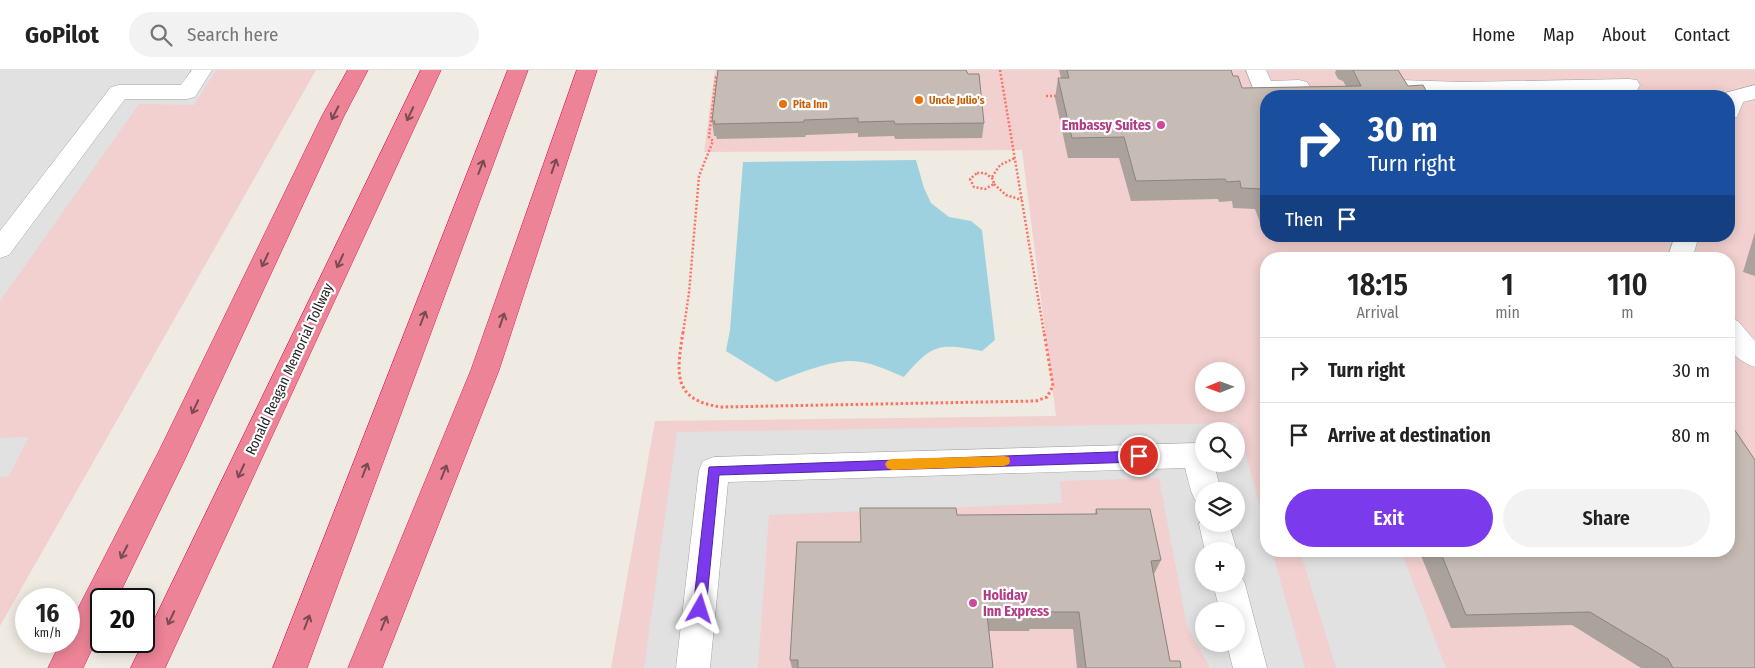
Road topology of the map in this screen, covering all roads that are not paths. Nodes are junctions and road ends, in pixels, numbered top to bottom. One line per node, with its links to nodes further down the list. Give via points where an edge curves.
1 (202, 70): 14 (lane, via 187,92 119,92)
2 (358, 70): 19 (highway, one-way to 19)
3 (431, 70): 20 (highway, Ronald Reagan Memorial Tollway, one-way to 20)
4 (518, 70): 21 (highway, one-way to 4)
5 (587, 70): 22 (highway, one-way to 5, via 485,370)
6 (1256, 70): 9 (lane, via 1263,88)
7 (1450, 70): 11 (lane)
8 (1629, 85): 11 (lane)
9 (1323, 87)
10 (1399, 87): 11 (lane)
11 (1464, 88)
12 (1755, 92): 13 (lane)
13 (1735, 97)
14 (0, 249)
15 (1735, 338): 16 (lane)
16 (1744, 353)
17 (1204, 482): 23 (lane, via 1197,454 714,470)
18 (1245, 648): 24 (lane)
19 (65, 668)
20 (148, 668)
21 (290, 668)
22 (366, 668)
23 (693, 668)
24 (1250, 668)

